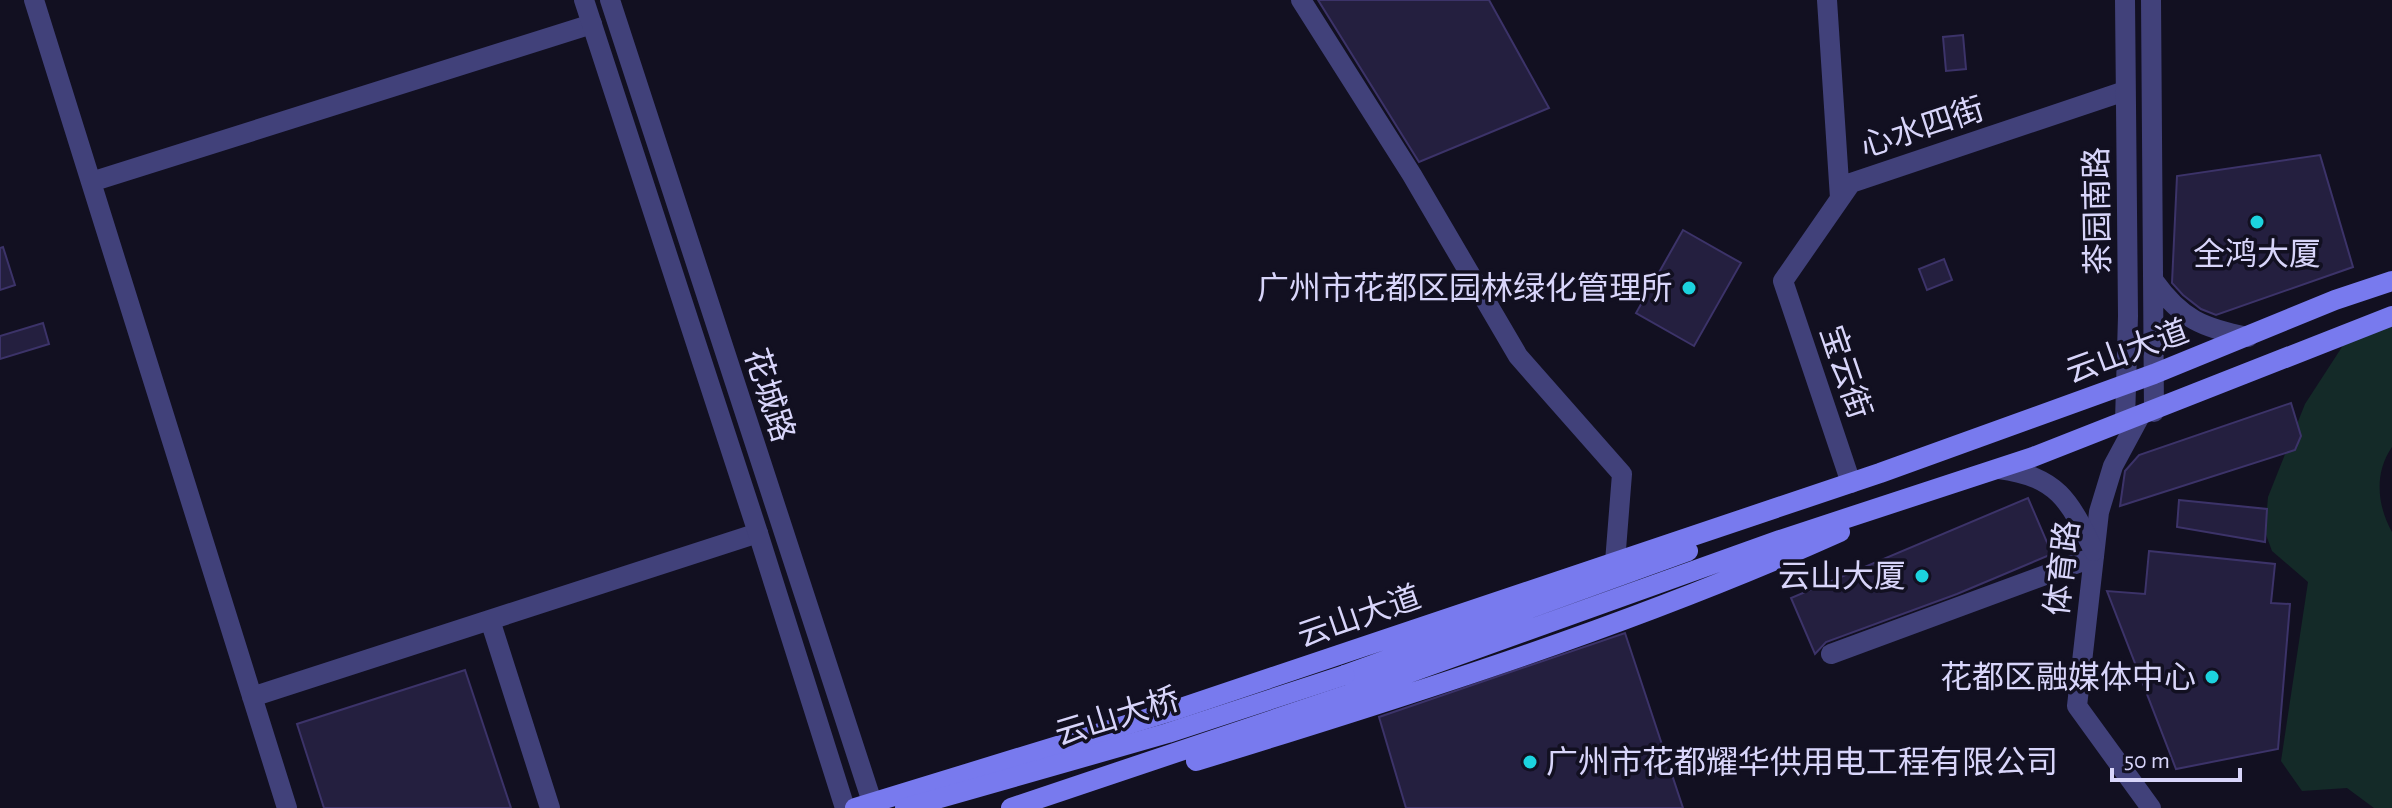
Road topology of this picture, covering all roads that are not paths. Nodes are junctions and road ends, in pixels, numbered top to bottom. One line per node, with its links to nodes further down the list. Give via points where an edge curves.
1 (34, 0): 10 (street)
2 (584, 0): 8 (street, 花城路)
3 (610, 0): 32 (street, 花城路)
4 (1301, 0): 26 (street, via 1518,356 1622,474)
5 (1827, 0): 11 (street)
6 (2125, 0): 9 (street, 茶园南路)
7 (2151, 0): 13 (street, 茶园南路)
8 (592, 24): 10 (street); 24 (street, 花城路)
9 (2125, 91): 11 (street, 心水四街, via 1851,183); 18 (street, 茶园南路)
10 (91, 182): 30 (street)
11 (1840, 198): 12 (street, 心水四街)
12 (1783, 281): 22 (street, 宝云街)
13 (2154, 281): 16 (street, via 2170,304 2192,320); 17 (street, 茶园南路)
14 (2392, 281): 16 (main road, 云山大道)
15 (2392, 316): 19 (main road, 云山大道)
16 (2248, 337): 17 (main road, 云山大道)
17 (2154, 374): 18 (main road, 云山大道); 19 (street, 茶园南路)
18 (2126, 382): 19 (street, 茶园南路); 21 (main road, 云山大道)
19 (2140, 416): 20 (main road, 云山大道); 25 (street, 体育路, via 2113,466)
20 (1999, 469): 23 (main road, 云山大道); 25 (street, via 2028,473 2051,485 2079,520)
21 (1880, 473): 22 (main road, 云山大道); 29 (main road, 云山大道)
22 (1851, 483): 26 (main road, 云山大道)
23 (1928, 493): 29 (main road, 云山大道); 38 (main road, 云山大道, via 1786,557 1603,627 1232,750)
24 (758, 533): 27 (street); 35 (street, 花城路)
25 (2094, 554): 28 (street); 39 (street, 体育路, via 2077,706)
26 (1615, 562): 31 (main road, 云山大道)
27 (490, 620): 30 (street); 34 (street)
28 (1831, 654)
29 (1348, 684): 36 (main road, 云山大桥, bridge); 37 (main road, 云山大桥)
30 (252, 697): 33 (street)
31 (990, 768): 32 (main road, 云山大道); 36 (main road)
32 (867, 807)
33 (287, 808)
34 (550, 808)
35 (845, 808)
36 (906, 808)
37 (1011, 808)
38 (1032, 808)
39 (2151, 808)

